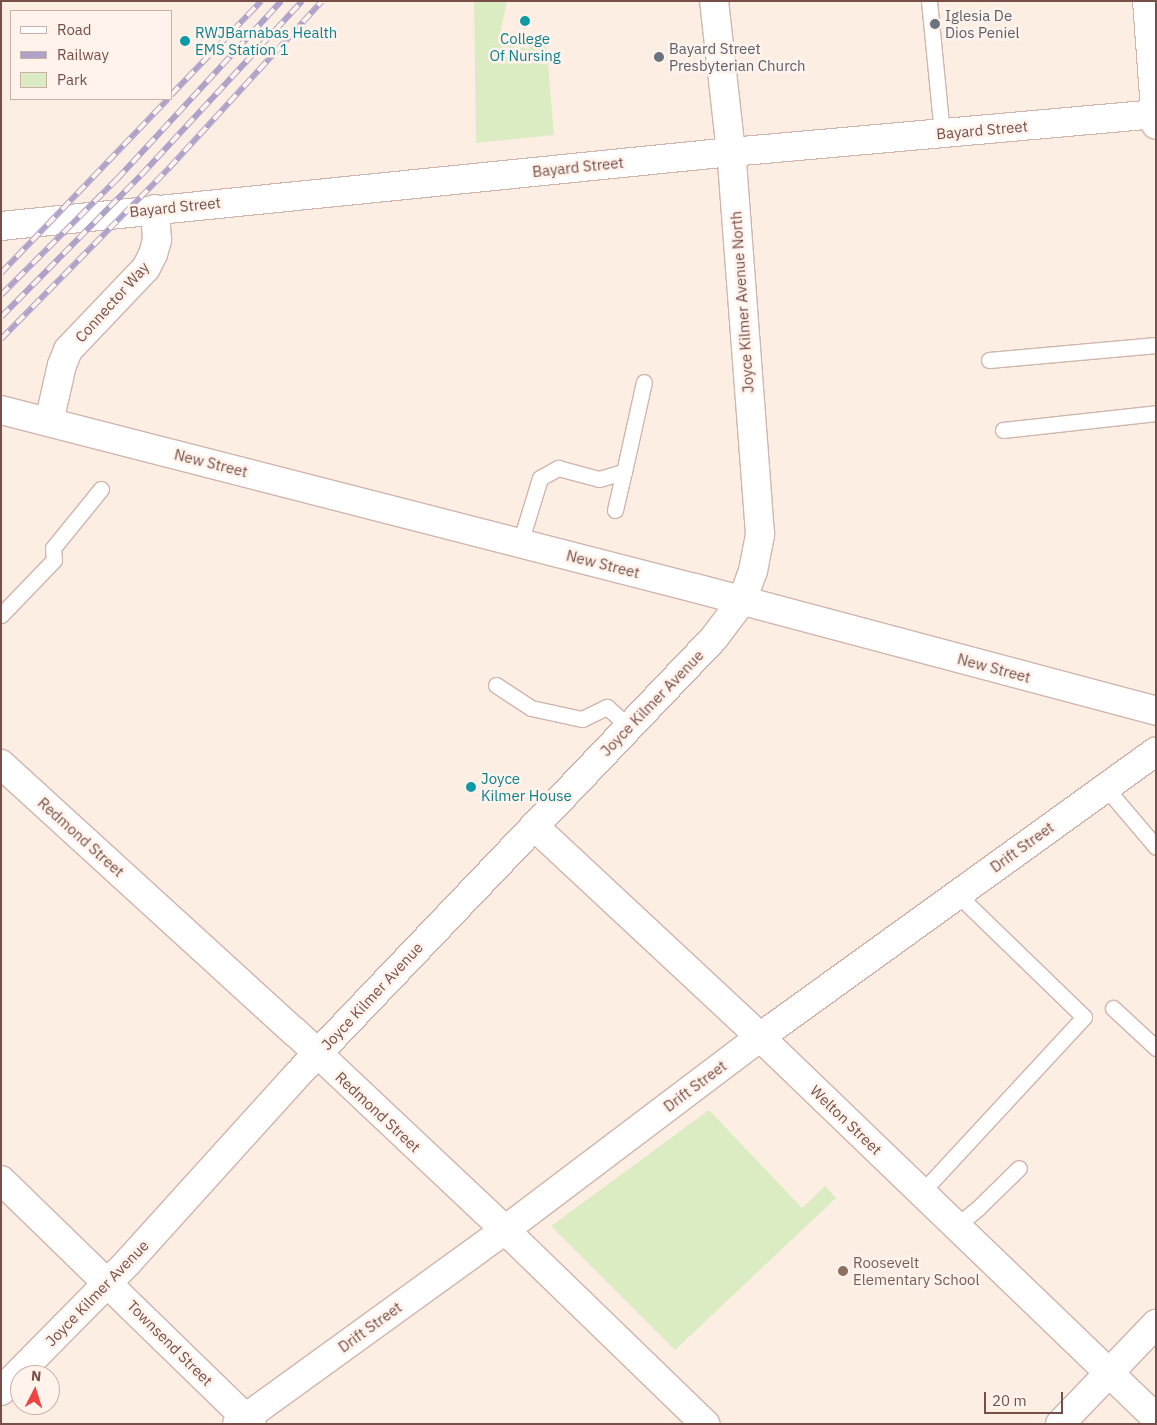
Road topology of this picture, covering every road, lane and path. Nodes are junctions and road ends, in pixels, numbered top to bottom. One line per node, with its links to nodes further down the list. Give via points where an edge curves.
1 (714, 1): 7 (street, Joyce Kilmer Avenue North)
2 (930, 1): 6 (lane)
3 (1146, 1): 4 (street)
4 (1155, 114): 5 (street); 6 (street, Bayard Street)
5 (1156, 125)
6 (942, 133): 7 (street, Bayard Street)
7 (731, 152): 8 (street, Bayard Street); 21 (street, Joyce Kilmer Avenue North, via 760,534 753,571)
8 (155, 209): 9 (street, Bayard Street); 15 (street, Connector Way, via 157,240 146,268 68,350)
9 (1, 226)
10 (1156, 345): 11 (lane)
11 (989, 360)
12 (644, 382): 17 (lane)
13 (1, 410): 15 (street, New Street)
14 (1156, 413): 16 (lane)
15 (49, 422): 20 (street, New Street)
16 (1003, 430)
17 (624, 472): 19 (lane); 20 (lane, via 599,479 558,468 540,478)
18 (101, 489): 22 (lane, via 54,548 54,560)
19 (615, 510)
20 (520, 543): 21 (street, New Street)
21 (742, 601): 24 (street, New Street); 25 (street, Joyce Kilmer Avenue, via 714,638)
22 (1, 615)
23 (496, 685): 25 (lane, via 530,708 582,719 607,707)
24 (1156, 712)
25 (629, 727): 29 (street, Joyce Kilmer Avenue)
26 (1156, 751): 28 (street, Drift Street)
27 (1, 764): 35 (street, Redmond Street)
28 (1106, 788): 30 (lane); 31 (street, Drift Street)
29 (534, 826): 33 (street, Welton Street); 35 (street, Joyce Kilmer Avenue)
30 (1156, 847)
31 (957, 894): 33 (street, Drift Street); 38 (lane, via 1084,1016)
32 (1113, 1008): 34 (lane)
33 (760, 1036): 38 (street, Welton Street); 40 (street, Drift Street)
34 (1156, 1048)
35 (318, 1054): 40 (street, Redmond Street); 41 (street, Joyce Kilmer Avenue)
36 (1019, 1168): 39 (lane)
37 (1, 1180): 41 (street, Townsend Street)
38 (921, 1193): 39 (street, Welton Street)
39 (956, 1226): 43 (street, Welton Street)
40 (505, 1230): 46 (street, Drift Street); 47 (street, Redmond Street)
41 (108, 1282): 44 (street, Joyce Kilmer Avenue); 46 (street, Townsend Street)
42 (1156, 1324): 43 (street)
43 (1109, 1373): 45 (street, Welton Street); 48 (street)
44 (1, 1391)
45 (1156, 1418)
46 (245, 1422)
47 (705, 1424)
48 (1060, 1424)

